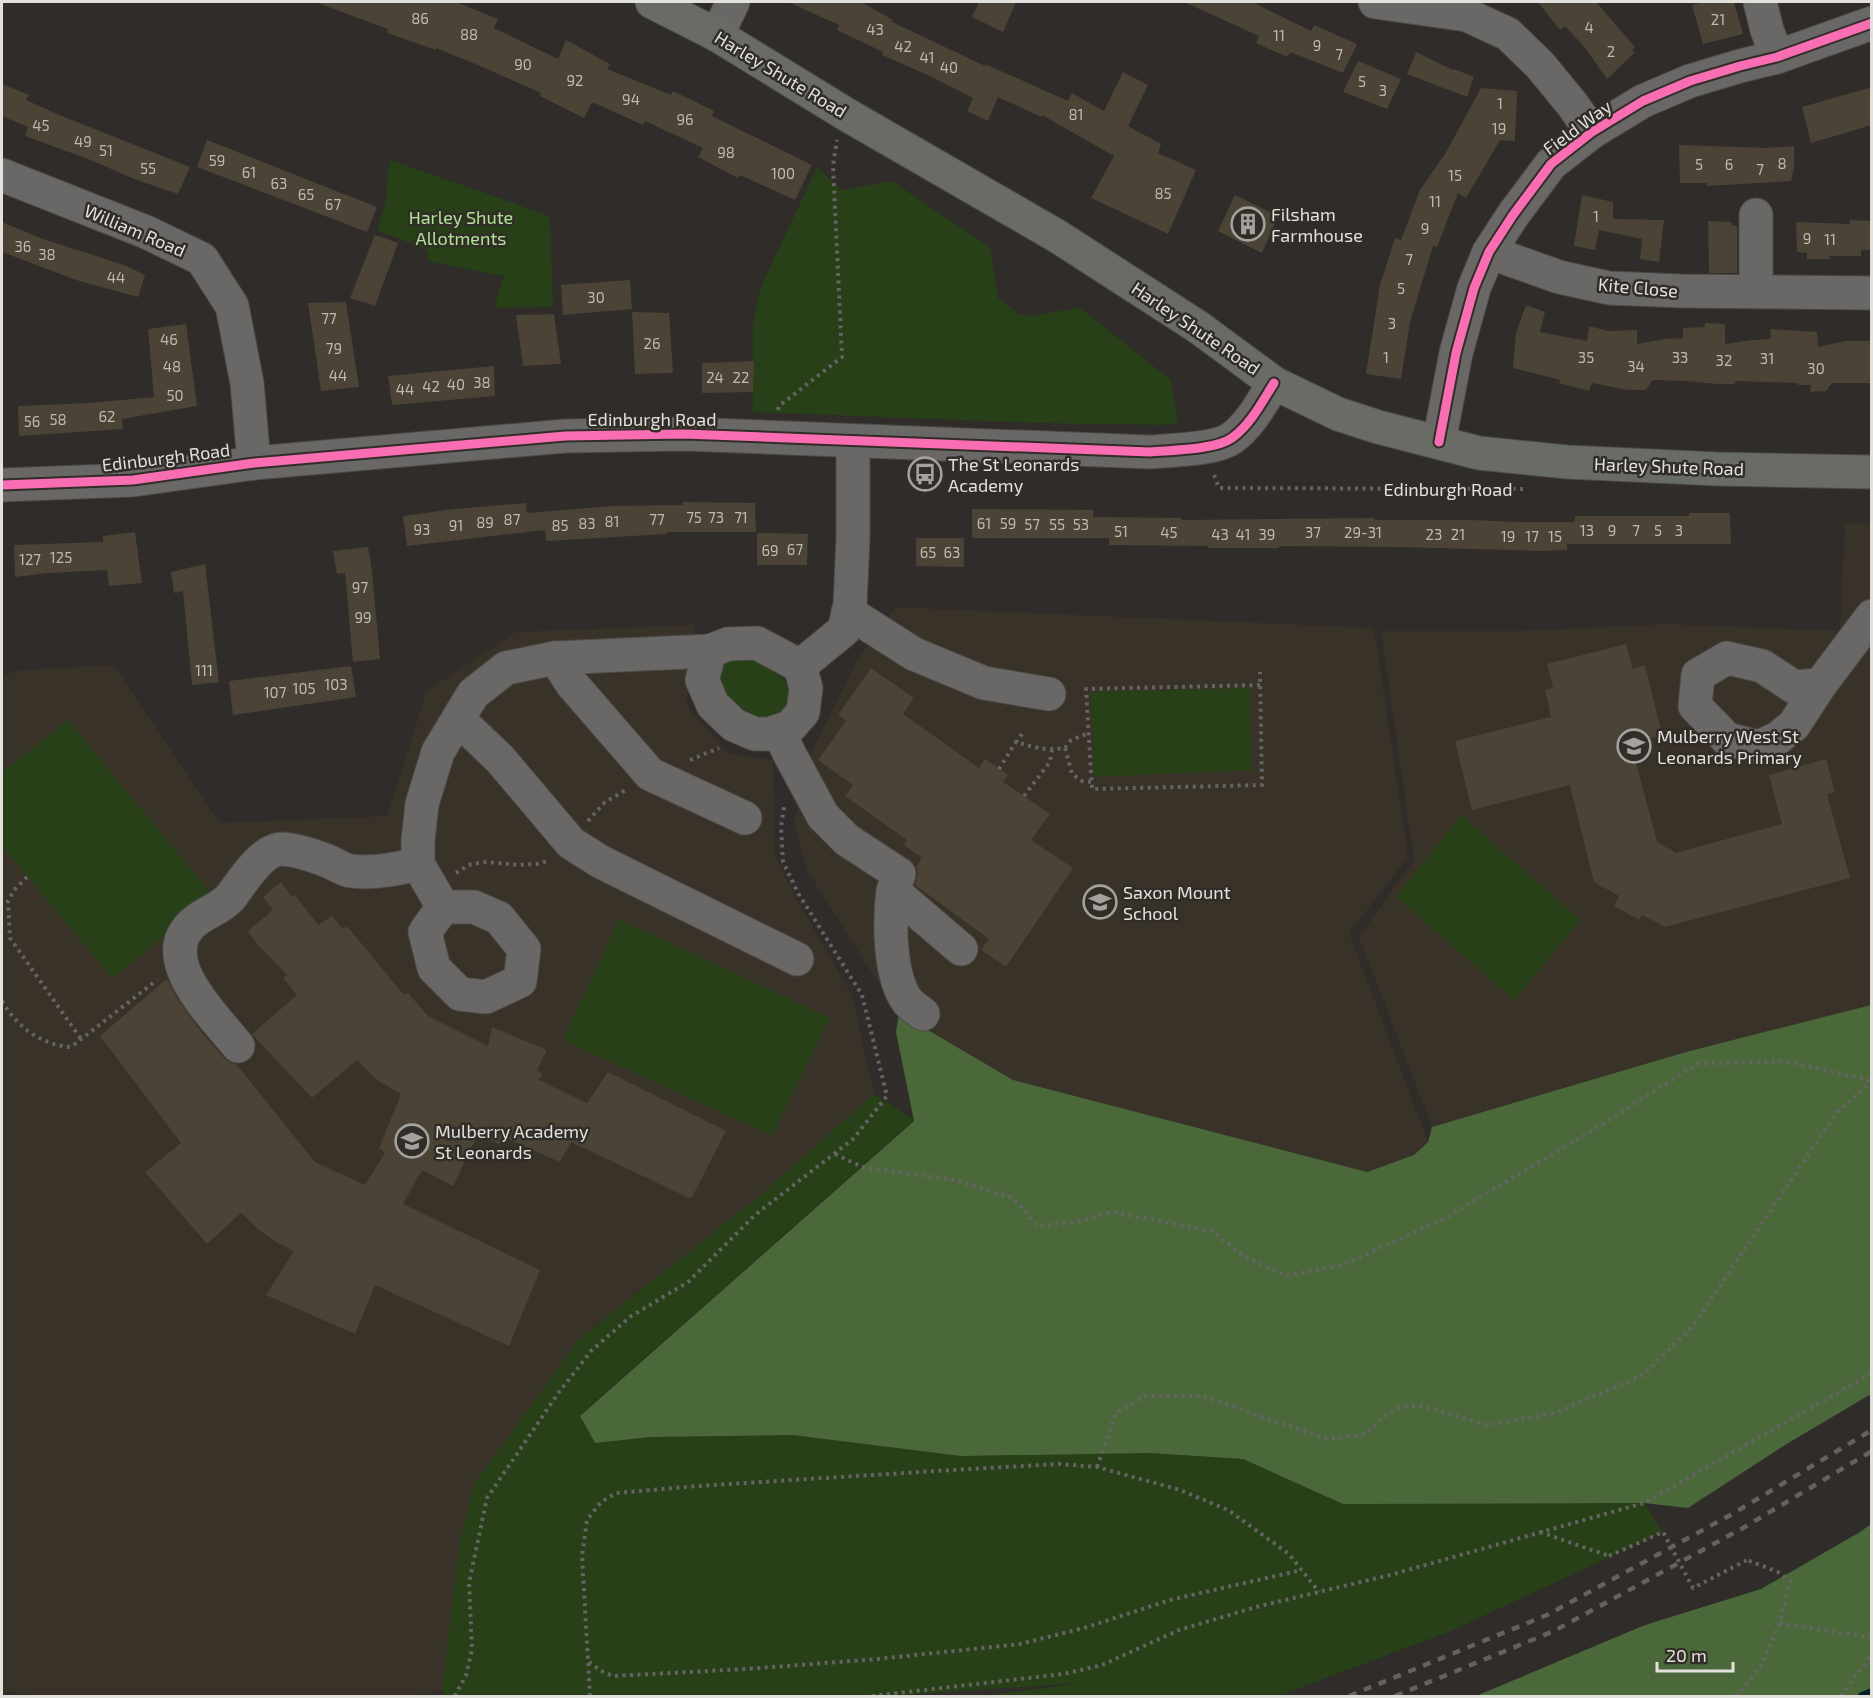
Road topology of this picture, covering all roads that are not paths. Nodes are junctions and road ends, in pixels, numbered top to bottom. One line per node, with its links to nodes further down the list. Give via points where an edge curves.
1 (652, 2): 6 (main road, Harley Shute Road)
2 (733, 2): 6 (street)
3 (1375, 2): 8 (street, via 1467,15 1508,34 1540,65)
4 (1760, 2): 7 (street)
5 (1872, 23): 7 (street, Field Way)
6 (717, 35): 14 (main road, Harley Shute Road, via 1057,236 1198,327)
7 (1777, 57): 8 (street, Field Way, via 1690,81 1643,101)
8 (1592, 132): 11 (street, Field Way, via 1551,164)
9 (2, 175): 17 (street, William Road, via 146,232 202,259 232,306 247,383)
10 (1756, 215): 12 (street)
11 (1489, 252): 12 (street, Kite Close, via 1558,277 1609,288); 16 (street, Field Way, via 1474,288 1456,353)
12 (1756, 291): 13 (street, Kite Close)
13 (1872, 293)
14 (1274, 383): 15 (street, Edinburgh Road, via 1252,417 1231,439 1204,447 1150,452); 16 (main road, Harley Shute Road, via 1338,414)
15 (853, 441): 17 (street, Edinburgh Road, via 684,434 565,436); 20 (street)
16 (1439, 442): 18 (main road, Harley Shute Road, via 1479,453 1567,462)
17 (254, 463): 19 (street, Edinburgh Road, via 133,480)
18 (1872, 472)
19 (2, 485)
20 (848, 612): 24 (street, via 844,630); 26 (street, via 914,654 974,679)
21 (1872, 616): 25 (street)
22 (710, 651): 23 (street); 24 (street, via 728,644 757,643); 28 (street, via 702,680 712,705 734,724 755,734)
23 (555, 658): 27 (street, via 506,668 473,694); 29 (street, via 572,684 650,774)
24 (800, 666): 28 (street, via 806,688 803,712 790,727)
25 (1820, 685)
26 (1049, 694)
27 (459, 720): 30 (street, via 438,752 422,804); 34 (street, via 500,759 571,843 601,862)
28 (779, 730): 31 (street, via 823,816 847,840 899,874)
29 (745, 818)
30 (418, 864): 32 (street); 36 (street, via 390,870 349,871 310,854 279,849 256,862 227,903 189,926 181,940 184,974)
31 (893, 891): 33 (street); 35 (street, via 895,968 908,1002)
32 (443, 907)
33 (961, 949)
34 (796, 959)
35 (923, 1014)
36 (238, 1046)

